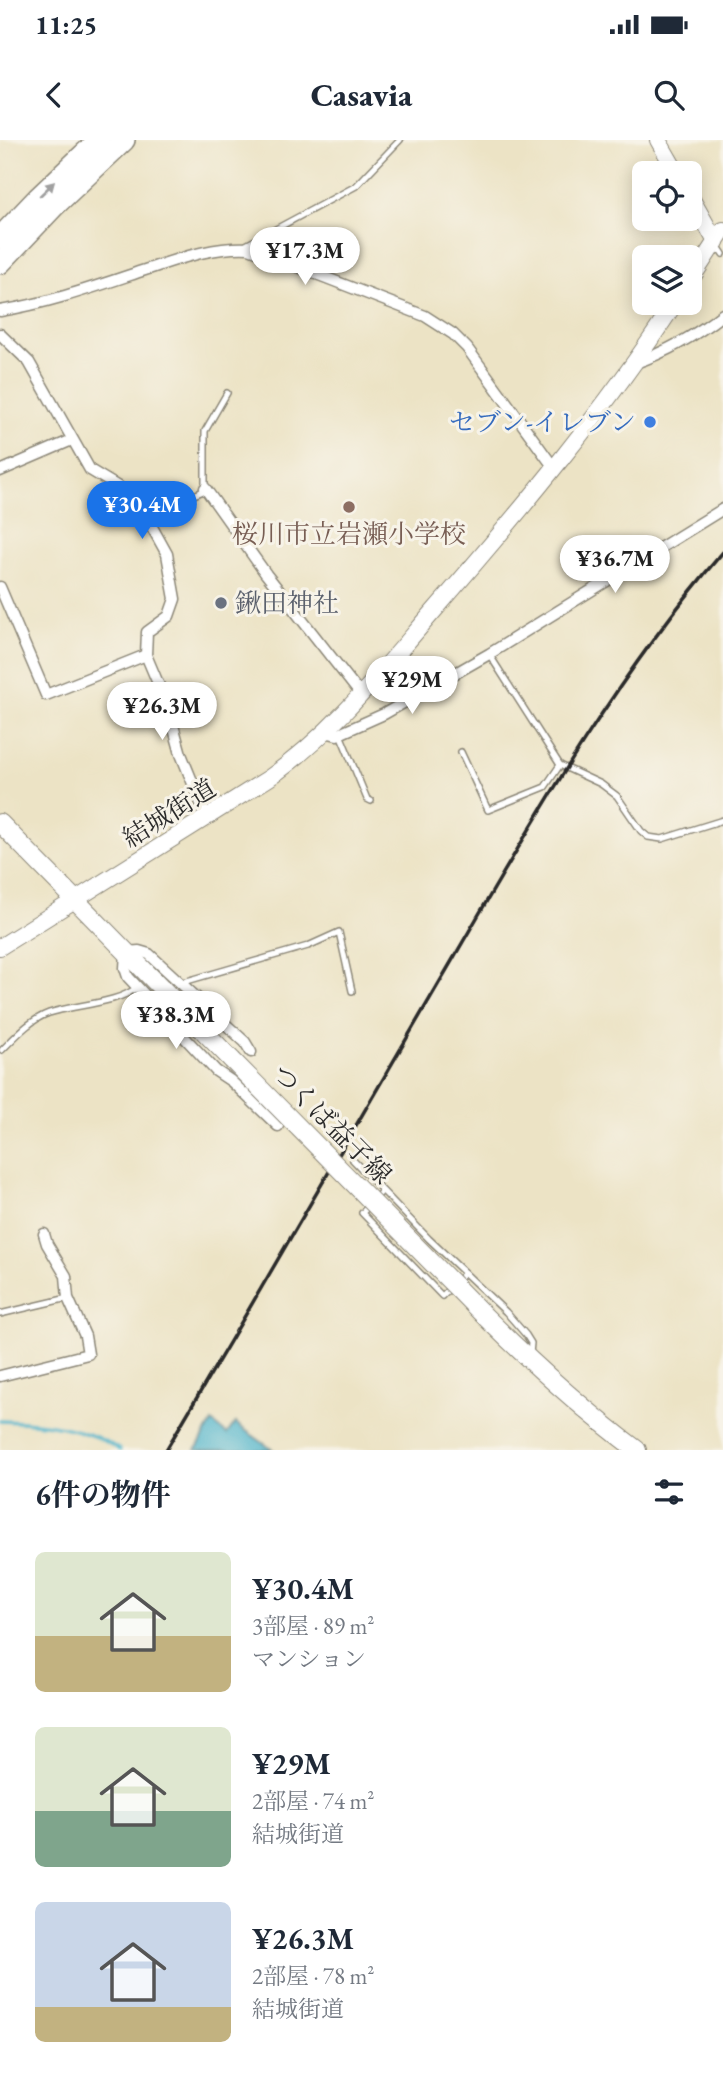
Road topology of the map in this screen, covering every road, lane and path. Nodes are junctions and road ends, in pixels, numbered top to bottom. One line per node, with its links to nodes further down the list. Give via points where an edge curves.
1 (99, 140): 7 (highway, one-way to 1)
2 (124, 140): 10 (highway)
3 (400, 140): 9 (lane, via 356,186)
4 (658, 140): 5 (street)
5 (670, 161)
6 (702, 214): 8 (street)
7 (0, 238)
8 (720, 242): 11 (street)
9 (241, 248): 12 (street, via 204,251 37,305); 19 (street, via 425,316 453,334)
10 (0, 263)
11 (702, 265)
12 (0, 311)
13 (723, 314): 16 (street, via 659,355)
14 (667, 315): 16 (street, 結城街道)
15 (0, 334): 18 (street, via 29,362)
16 (635, 363): 19 (street, 結城街道)
17 (227, 393): 21 (lane, via 205,431)
18 (72, 440): 20 (street); 23 (street, via 90,470 125,491)
19 (555, 469): 27 (street, 結城街道)
20 (0, 471)
21 (205, 488): 23 (lane); 27 (street)
22 (723, 509): 25 (street)
23 (144, 516): 26 (street, via 167,554 175,599 169,616 147,632)
24 (0, 587): 26 (street, via 46,695)
25 (489, 653): 28 (street, via 384,714); 30 (lane)
26 (146, 655): 32 (street)
27 (360, 695): 28 (street, 結城街道)
28 (332, 733): 31 (lane); 32 (street, 結城街道)
29 (461, 752): 30 (lane, via 488,810 545,786)
30 (560, 765): 33 (lane, via 617,796 648,837 662,839)
31 (371, 801)
32 (207, 818): 35 (street, 結城街道)
33 (723, 820)
34 (0, 823): 35 (main road, つくば益子線)
35 (76, 901): 36 (street, 結城街道); 37 (main road, つくば益子線)
36 (0, 947)
37 (126, 952): 38 (street, via 149,954); 39 (street, via 125,972); 50 (main road, つくば益子線, bridge)
38 (180, 983): 40 (lane, via 307,946 339,932); 42 (street)
39 (137, 987): 41 (lane, via 124,995 48,1014); 43 (street)
40 (352, 992)
41 (2, 1050)
42 (251, 1052): 43 (lane)
43 (226, 1078): 44 (street)
44 (278, 1126)
45 (353, 1160): 46 (lane)
46 (382, 1191): 48 (lane); 49 (lane, via 362,1213)
47 (44, 1234): 51 (street, via 66,1276)
48 (429, 1239): 49 (lane); 50 (lane)
49 (410, 1262): 50 (lane, via 442,1296)
50 (461, 1281): 54 (main road, つくば益子線, via 529,1359)
51 (68, 1298): 52 (lane); 53 (street, via 88,1354)
52 (0, 1314)
53 (0, 1376)
54 (637, 1450)

